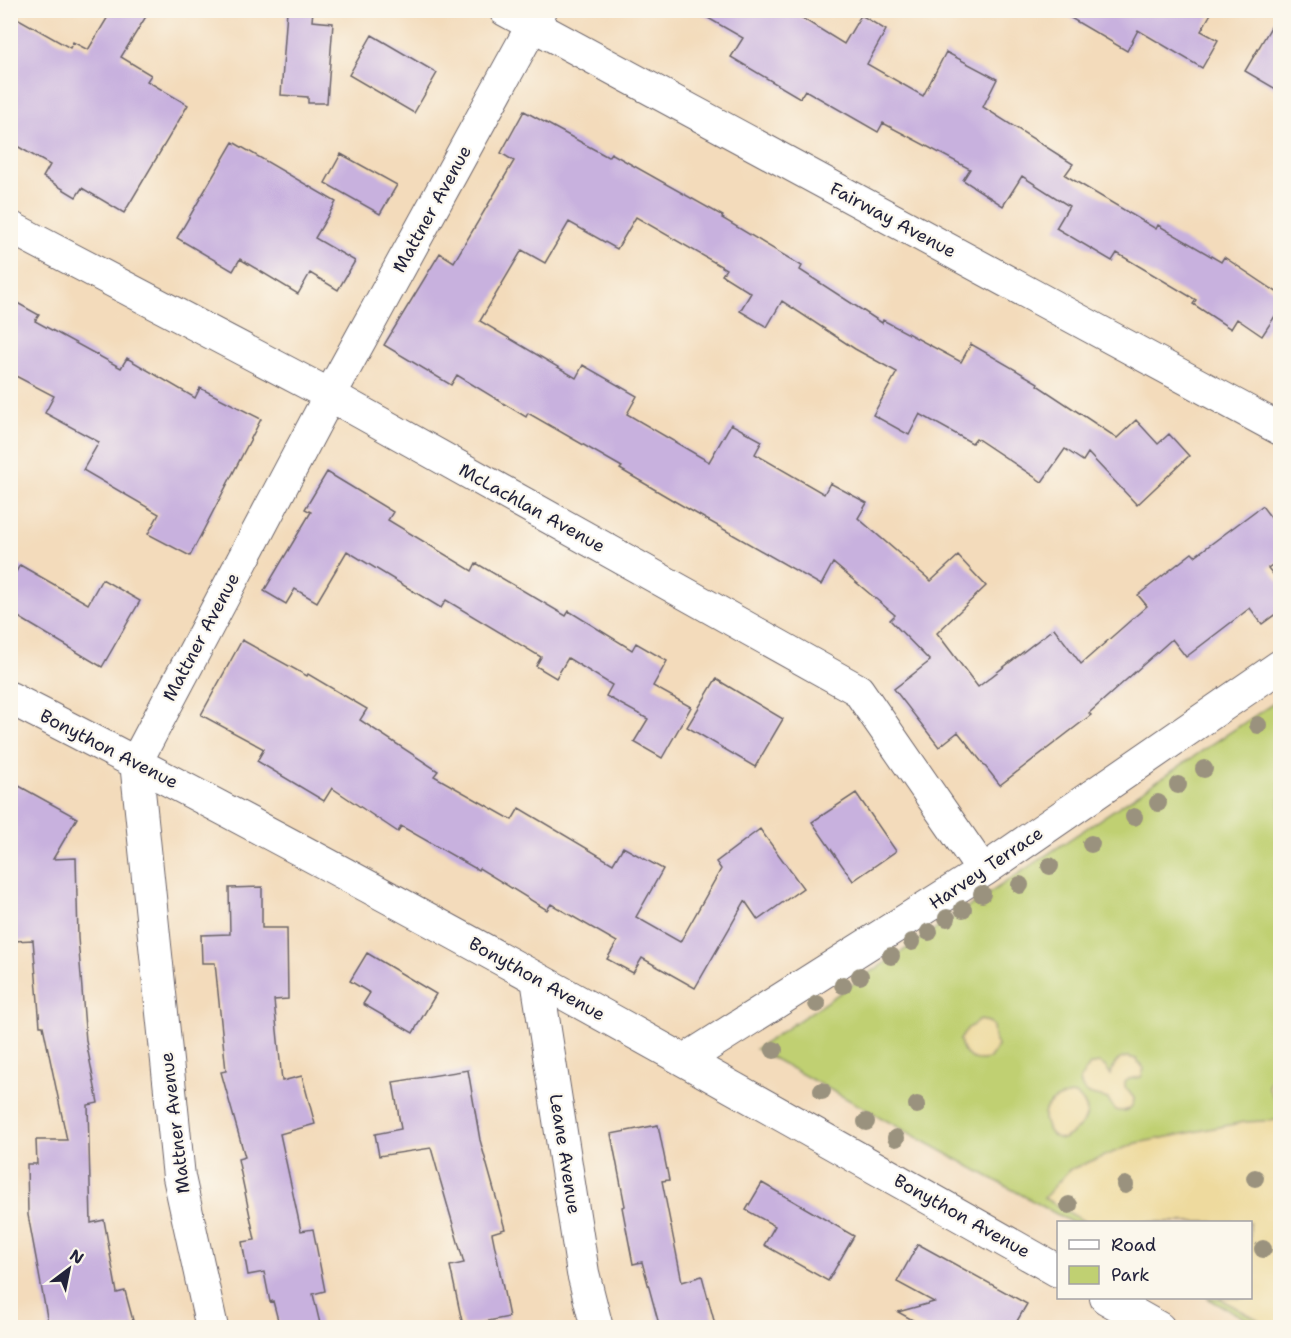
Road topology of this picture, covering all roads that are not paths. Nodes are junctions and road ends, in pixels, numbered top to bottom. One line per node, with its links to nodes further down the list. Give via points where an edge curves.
1 (505, 10): 2 (street, Fairway Avenue)
2 (537, 18): 4 (street, Mattner Avenue); 5 (street, Fairway Avenue)
3 (10, 227): 4 (street, McLachlan Avenue)
4 (330, 394): 8 (street, Mattner Avenue); 9 (street, McLachlan Avenue, via 858,690)
5 (1281, 429)
6 (1281, 666): 9 (street, Harvey Terrace)
7 (10, 698): 8 (street, Bonython Avenue)
8 (136, 762): 10 (street, Bonython Avenue); 14 (street, Mattner Avenue, via 179,1177)
9 (983, 871): 11 (street, Harvey Terrace)
10 (537, 979): 11 (street, Bonython Avenue); 15 (street, Leane Avenue, via 584,1273)
11 (685, 1060): 12 (street, Bonython Avenue)
12 (1057, 1270)
13 (1108, 1299): 16 (street)
14 (212, 1328)
15 (597, 1328)
16 (1159, 1328)

